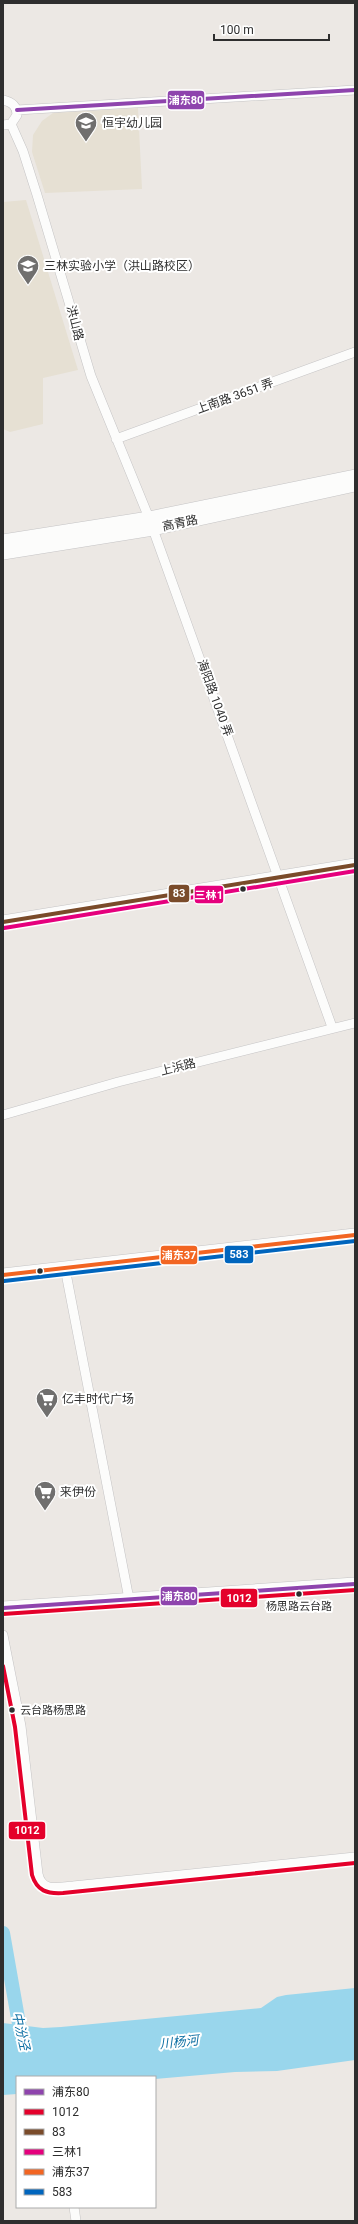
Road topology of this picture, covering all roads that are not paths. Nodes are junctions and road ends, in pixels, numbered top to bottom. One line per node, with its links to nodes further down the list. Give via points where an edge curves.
1 (355, 90): 3 (street)
2 (3, 100): 3 (street, via 10,101)
3 (17, 110): 4 (street, via 15,121)
4 (7, 125): 6 (street, 洪山路, via 23,151 85,359)
5 (355, 352): 6 (street, 上南路 3651 弄)
6 (116, 439): 9 (street, 洪山路)
7 (355, 476): 9 (street, 高青路)
8 (355, 486): 9 (street, 高青路)
9 (151, 523): 10 (street, 高青路); 11 (street, 高青路); 13 (street, 海阳路 1040 弄)
10 (3, 541)
11 (3, 553)
12 (355, 865): 13 (street)
13 (279, 878): 14 (street); 16 (street, 海阳路 1040 弄)
14 (3, 922)
15 (355, 1023): 16 (street, 上浜路)
16 (332, 1027): 17 (street, 上浜路, via 118,1082)
17 (3, 1115)
18 (355, 1235): 19 (street)
19 (65, 1268): 20 (street); 22 (street)
20 (3, 1275)
21 (355, 1584): 22 (street)
22 (129, 1600): 23 (street)
23 (3, 1608)
24 (3, 1635): 25 (street, via 21,1726 38,1874 42,1884 48,1888)
25 (355, 1857)
26 (74, 2208): 27 (street)
27 (76, 2221)

